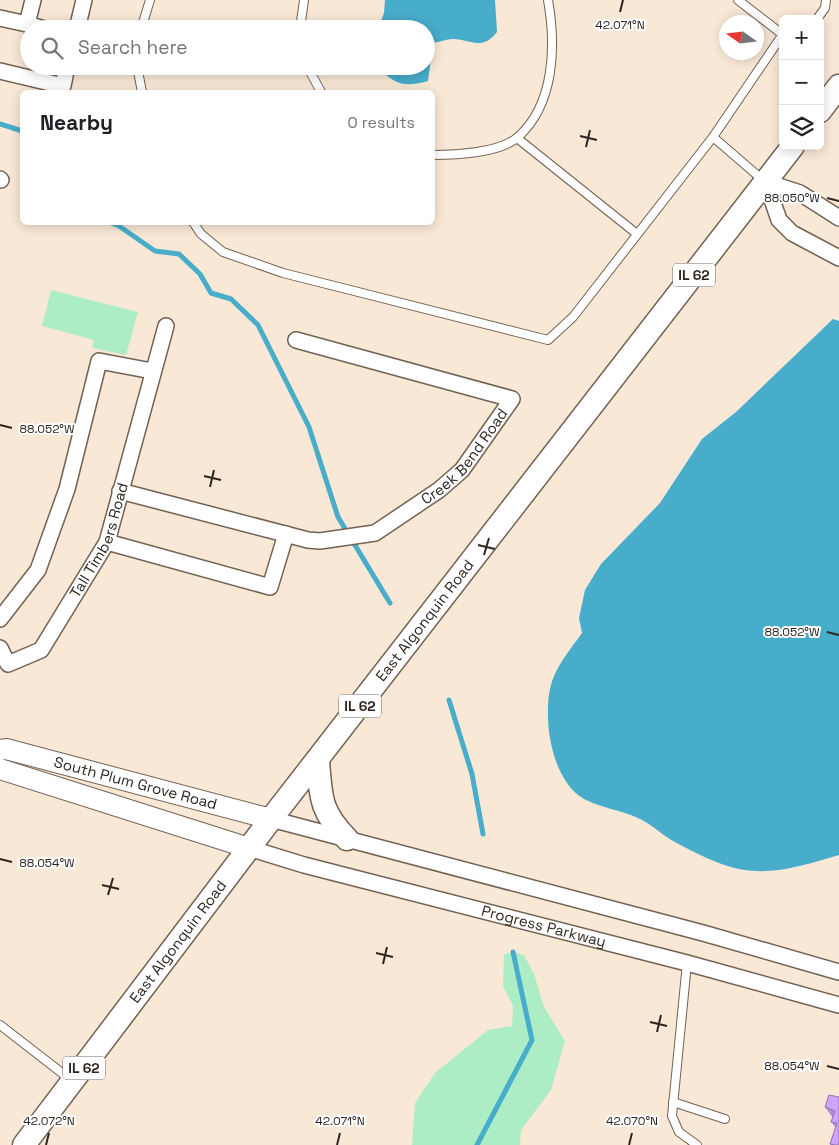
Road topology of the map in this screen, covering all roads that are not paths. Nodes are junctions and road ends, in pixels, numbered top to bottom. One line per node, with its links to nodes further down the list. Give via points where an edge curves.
1 (33, 0): 10 (street)
2 (84, 0): 11 (street)
3 (150, 0): 12 (lane)
4 (304, 0): 13 (lane)
5 (548, 0): 26 (lane, via 552,61 549,82 531,122)
6 (738, 0): 15 (lane)
7 (826, 0): 8 (lane)
8 (820, 15)
9 (0, 18): 14 (street)
10 (28, 20)
11 (79, 20)
12 (144, 20)
13 (301, 20)
14 (20, 22)
15 (779, 32)
16 (779, 38): 25 (lane)
17 (0, 71): 18 (street, via 63,86)
18 (65, 75)
19 (139, 75): 22 (lane)
20 (312, 75): 23 (lane)
21 (839, 86): 24 (main road)
22 (142, 90)
23 (320, 90)
24 (824, 106)
25 (712, 137): 29 (lane); 32 (lane)
26 (517, 138): 28 (lane, via 491,148); 32 (lane)
27 (790, 150): 29 (main road, East Algonquin Road / IL 62)
28 (435, 155)
29 (766, 182): 30 (street, via 800,193); 33 (street, via 779,220 792,233); 43 (main road, East Algonquin Road / IL 62)
30 (839, 218)
31 (195, 225): 32 (lane, via 200,234 223,252 283,273 548,340 573,317)
32 (637, 234)
33 (839, 258)
34 (166, 326): 36 (street, Tall Timbers Road)
35 (296, 340): 38 (street, Creek Bend Road, via 512,399 462,470 439,490 375,533 320,541)
36 (152, 371): 37 (street, Tall Timbers Road); 40 (street, via 99,361 67,488 38,570)
37 (120, 491): 38 (street, Creek Bend Road); 39 (street, Tall Timbers Road)
38 (286, 534): 39 (street, via 270,587)
39 (107, 542): 41 (street, Tall Timbers Road, via 41,650 8,664)
40 (0, 619)
41 (0, 648)
42 (0, 750): 45 (street, South Plum Grove Road)
43 (318, 761): 45 (main road, East Algonquin Road / IL 62); 46 (main road, via 322,803 333,824)
44 (0, 769): 47 (street, South Plum Grove Road)
45 (271, 819): 46 (street); 47 (main road, East Algonquin Road / IL 62)
46 (347, 839): 49 (street)
47 (249, 848): 48 (street, Progress Parkway, via 313,868); 52 (main road, East Algonquin Road / IL 62)
48 (687, 963): 50 (street, Progress Parkway); 53 (lane)
49 (839, 972)
50 (839, 1005)
51 (0, 1025): 52 (lane)
52 (73, 1082): 56 (main road, East Algonquin Road / IL 62)
53 (673, 1102): 54 (lane); 55 (lane, via 672,1116 679,1132)
54 (725, 1119)
55 (698, 1144)
56 (24, 1145)

